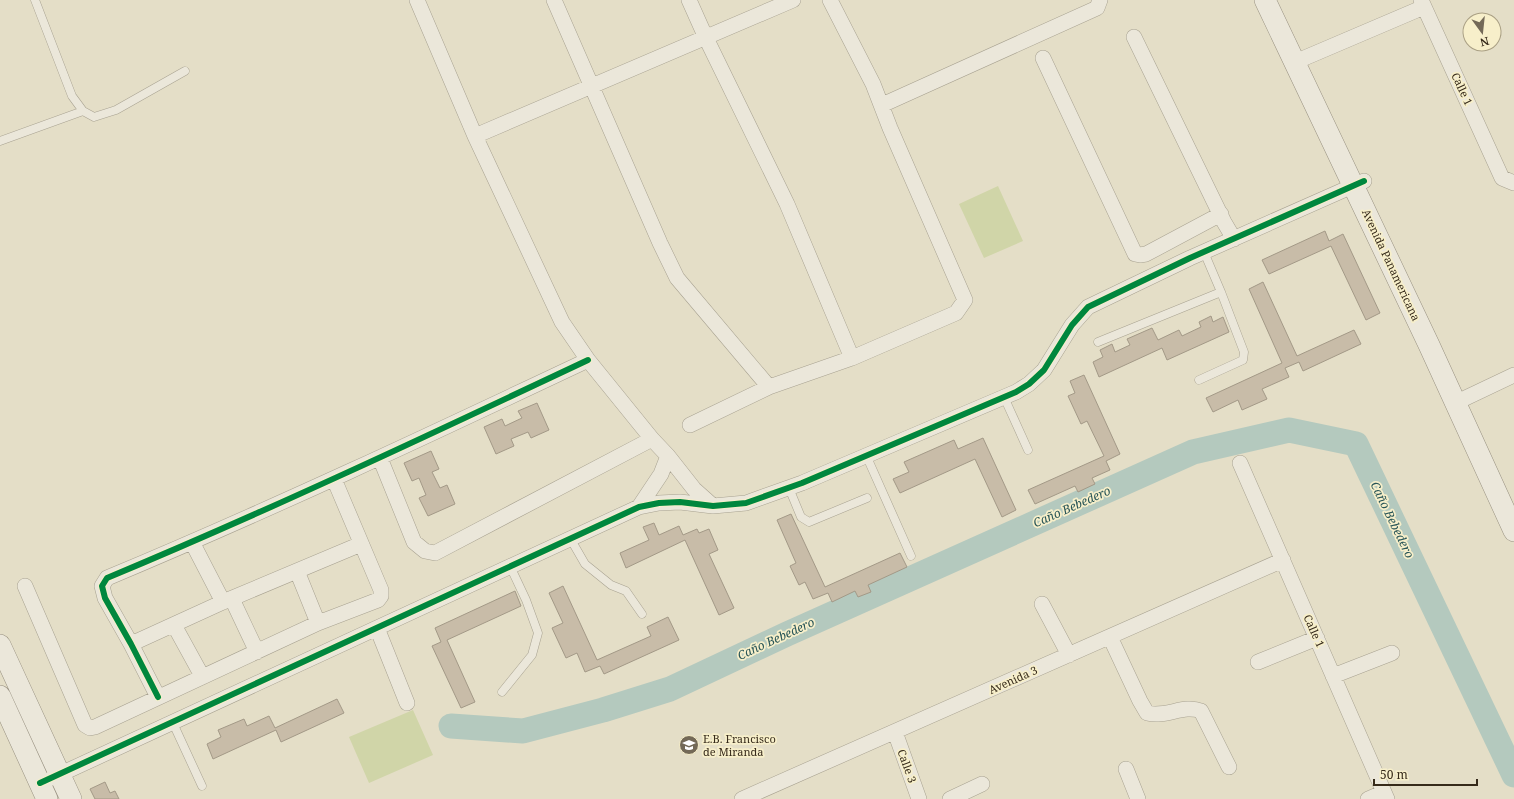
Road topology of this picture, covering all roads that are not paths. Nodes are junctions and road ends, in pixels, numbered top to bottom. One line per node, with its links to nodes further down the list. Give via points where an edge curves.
1 (35, 0): 18 (lane, via 72,96)
2 (417, 0): 19 (street)
3 (554, 0): 16 (street)
4 (689, 0): 12 (street)
5 (793, 0): 12 (street)
6 (830, 0): 17 (street)
7 (1100, 0): 17 (street, via 1097,8)
8 (1265, 0): 14 (main road, Avenida Panamericana)
9 (1280, 0): 14 (main road, Avenida Panamericana)
10 (1422, 3): 14 (street); 21 (street, Calle 1)
11 (1134, 37): 23 (street)
12 (706, 38): 16 (street); 28 (street, via 787,204)
13 (1043, 58): 23 (street, via 1135,254 1146,254)
14 (1301, 60): 22 (main road, Avenida Panamericana)
15 (185, 71): 18 (lane, via 116,110 94,117)
16 (592, 87): 19 (street); 32 (street, via 677,278)
17 (882, 105): 28 (street, via 965,300 956,313)
18 (83, 111): 20 (lane)
19 (475, 136): 29 (street, via 562,322)
20 (0, 141)
21 (1508, 180)
22 (1359, 183): 24 (street); 34 (main road, Avenida Panamericana)
23 (1221, 214): 24 (street)
24 (1234, 239): 25 (street)
25 (1204, 252): 26 (lane); 33 (street, via 1088,307 1072,325 1044,370 1030,384)
26 (1221, 292): 27 (lane); 31 (lane, via 1244,352 1243,360)
27 (1098, 342)
28 (852, 358): 32 (street)
29 (588, 360): 36 (street); 40 (street)
30 (1514, 375): 34 (street)
31 (1199, 380)
32 (769, 387): 35 (street)
33 (1004, 397): 37 (lane); 38 (street)
34 (1460, 400): 45 (main road, Avenida Panamericana); 48 (main road, Avenida Panamericana)
35 (690, 425)
36 (652, 439): 39 (street); 40 (street, via 435,553 425,551 414,542)
37 (1028, 450)
38 (866, 455): 43 (street); 52 (lane)
39 (668, 456): 46 (street, via 694,489); 47 (street, via 662,474)
40 (380, 458): 42 (street)
41 (1240, 463): 53 (street, Calle 1)
42 (334, 479): 50 (street); 51 (street)
43 (788, 488): 44 (lane, via 801,517 809,522); 46 (street, via 746,503)
44 (867, 498)
45 (1514, 503)
46 (713, 506): 47 (street, via 680,502)
47 (639, 507): 49 (street)
48 (1514, 531)
49 (570, 538): 54 (street); 59 (lane, via 584,564 611,585 626,591)
50 (192, 542): 57 (street); 65 (street, via 107,578 102,586 105,598)
51 (361, 544): 55 (street); 60 (street, via 381,590 381,596 378,600)
52 (910, 556)
53 (1283, 560): 63 (street, Avenida 3); 64 (street, Calle 1)
54 (510, 566): 62 (street); 73 (lane, via 538,633 532,655)
55 (297, 571): 57 (street); 60 (street)
56 (25, 586): 75 (street, via 85,725 95,727)
57 (227, 600): 61 (street); 67 (street)
58 (1042, 604): 69 (street)
59 (642, 614)
60 (318, 623): 67 (street)
61 (174, 625): 65 (street); 71 (street)
62 (377, 628): 76 (street); 77 (street)
63 (1110, 637): 69 (street, Avenida 3); 79 (street, via 1147,713 1156,715 1192,708 1201,711)
64 (1317, 638): 70 (street); 72 (street, Calle 1)
65 (131, 644): 75 (street)
66 (0, 645): 81 (main road)
67 (257, 652): 71 (street)
68 (1392, 653): 72 (street)
69 (1069, 655): 78 (street, Avenida 3)
70 (1258, 662)
71 (202, 676): 75 (street)
72 (1334, 676): 85 (street, Calle 1)
73 (502, 692)
74 (0, 696): 84 (main road)
75 (158, 697)
76 (407, 703)
77 (172, 721): 81 (street); 83 (lane)
78 (895, 732): 87 (street, Avenida 3); 88 (street, Calle 3)
79 (1229, 768)
80 (1126, 769): 90 (street)
81 (60, 774): 84 (street); 86 (main road)
82 (982, 784): 89 (street)
83 (202, 786)
84 (44, 791)
85 (1386, 796): 91 (street)
86 (72, 799)
87 (742, 799)
88 (919, 799)
89 (950, 799)
90 (1138, 799)
91 (1368, 799)

